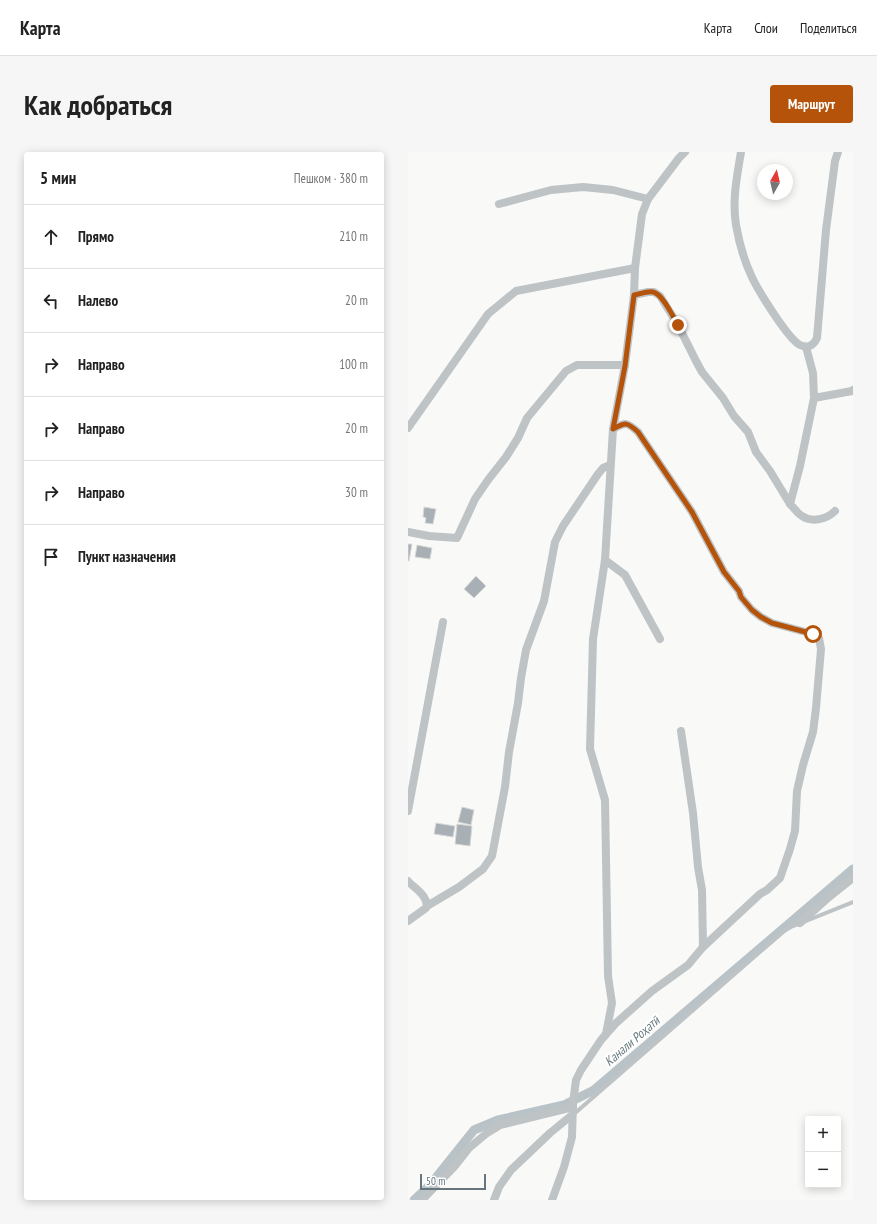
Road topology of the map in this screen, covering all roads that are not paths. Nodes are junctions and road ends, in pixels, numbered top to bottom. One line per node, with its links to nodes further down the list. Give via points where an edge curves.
1 (685, 152): 4 (street)
2 (741, 152): 8 (street, via 734,196 736,225 744,255 752,276 776,317 792,339)
3 (838, 152): 8 (street, via 826,230 817,338 811,346)
4 (648, 199): 5 (street, via 613,190 583,187 552,190); 6 (street, via 642,214)
5 (499, 204)
6 (635, 268): 7 (street); 12 (street, via 516,291 488,314)
7 (634, 295): 9 (street); 15 (street, via 654,292 660,296 702,372 748,432 756,452)
8 (806, 347): 11 (street, via 813,373)
9 (625, 366): 13 (street); 17 (street, via 577,365 566,371 528,418 506,457 475,500 457,538)
10 (853, 390): 11 (street)
11 (814, 398): 15 (street)
12 (408, 428)
13 (613, 429): 14 (street); 29 (street, via 630,424 638,432 692,512 724,572 752,610 772,623 817,636 820,642 814,720 797,791 794,831 783,871 776,883 760,894)
14 (610, 464): 18 (street); 26 (street, via 598,474 562,526 555,542 544,601 526,650 492,856 483,869)
15 (790, 504): 16 (street, via 802,517 816,520 830,517)
16 (835, 512)
17 (408, 532)
18 (604, 560): 20 (street, via 625,575); 30 (street, via 593,639 590,749 606,800 608,976 612,1003)
19 (443, 622): 22 (street)
20 (660, 639)
21 (682, 730): 29 (street, via 702,890)
22 (408, 811)
23 (853, 878): 28 (street)
24 (408, 881): 26 (street, via 425,899)
25 (853, 902): 28 (lane)
26 (427, 906): 27 (street)
27 (408, 921)
28 (800, 923): 31 (lane, via 776,937 705,1001)
29 (702, 947): 30 (street, via 688,965 652,991)
30 (606, 1034): 31 (street, via 576,1080)
31 (573, 1105): 32 (street, via 500,1125 487,1132); 33 (street, via 550,1133 511,1170 499,1187); 34 (street, via 572,1137 568,1156)
32 (422, 1200)
33 (494, 1200)
34 (552, 1200)

